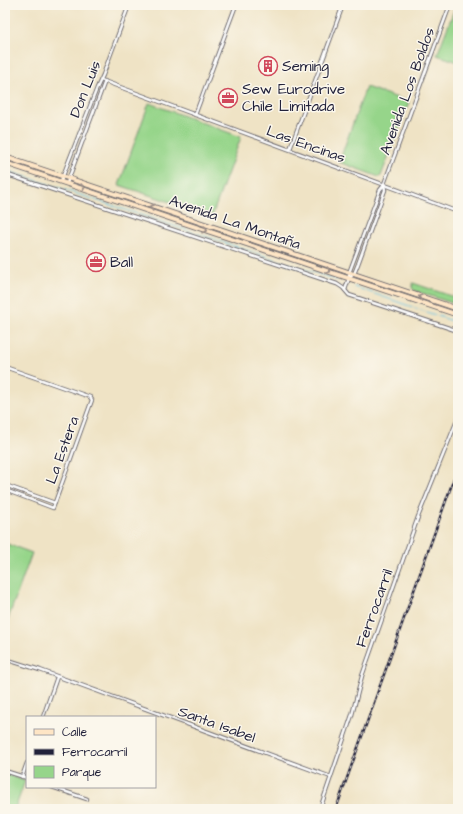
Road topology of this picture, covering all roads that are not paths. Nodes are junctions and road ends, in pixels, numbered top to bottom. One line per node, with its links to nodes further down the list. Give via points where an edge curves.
1 (129, 5): 5 (street, Don Luis)
2 (236, 5): 7 (street)
3 (343, 5): 8 (street)
4 (450, 5): 17 (street, Avenida Los Boldos)
5 (101, 80): 6 (street, Las Encinas); 14 (street, Don Luis)
6 (105, 81): 7 (street, Las Encinas); 15 (street)
7 (195, 115): 8 (street, Las Encinas)
8 (290, 149): 17 (street, Las Encinas)
9 (5, 157): 11 (main road, Avenida La Montaña)
10 (5, 163): 12 (main road, Avenida La Montaña)
11 (36, 168): 12 (main road); 14 (main road, Avenida La Montaña)
12 (35, 172): 16 (main road, Avenida La Montaña)
13 (5, 174): 22 (street, via 337,284)
14 (63, 177): 15 (main road, Avenida La Montaña); 16 (street, Don Luis)
15 (68, 181): 16 (main road, Avenida La Montaña); 19 (main road, Avenida La Montaña, one-way to 15); 21 (main road, Avenida La Montaña, one-way to 21)
16 (61, 182)
17 (384, 184): 18 (street, Las Encinas); 19 (street, Avenida Los Boldos); 20 (street, Avenida Los Boldos, via 385,190)
18 (458, 212)
19 (349, 273): 20 (main road, Avenida La Montaña); 21 (street, Avenida Los Boldos)
20 (354, 274): 21 (street); 23 (main road, Avenida La Montaña, one-way to 20)
21 (349, 278): 22 (street, Avenida Los Boldos); 24 (main road, Avenida La Montaña)
22 (345, 290): 25 (street, via 349,295)
23 (458, 310)
24 (458, 315)
25 (458, 331)
26 (5, 367): 30 (street, La Estera, via 91,399)
27 (458, 418): 37 (street, Ferrocarril, via 418,518 362,676)
28 (5, 485): 30 (street)
29 (5, 490): 30 (street, La Estera, via 53,508)
30 (55, 503)
31 (5, 659): 32 (street, Santa Isabel)
32 (57, 677): 33 (street); 37 (street, Santa Isabel)
33 (43, 716)
34 (26, 766): 36 (street)
35 (5, 770): 36 (street)
36 (22, 777): 38 (street)
37 (331, 777): 41 (street, Ferrocarril)
38 (26, 778)
39 (55, 788): 40 (street)
40 (87, 799)
41 (320, 809)

